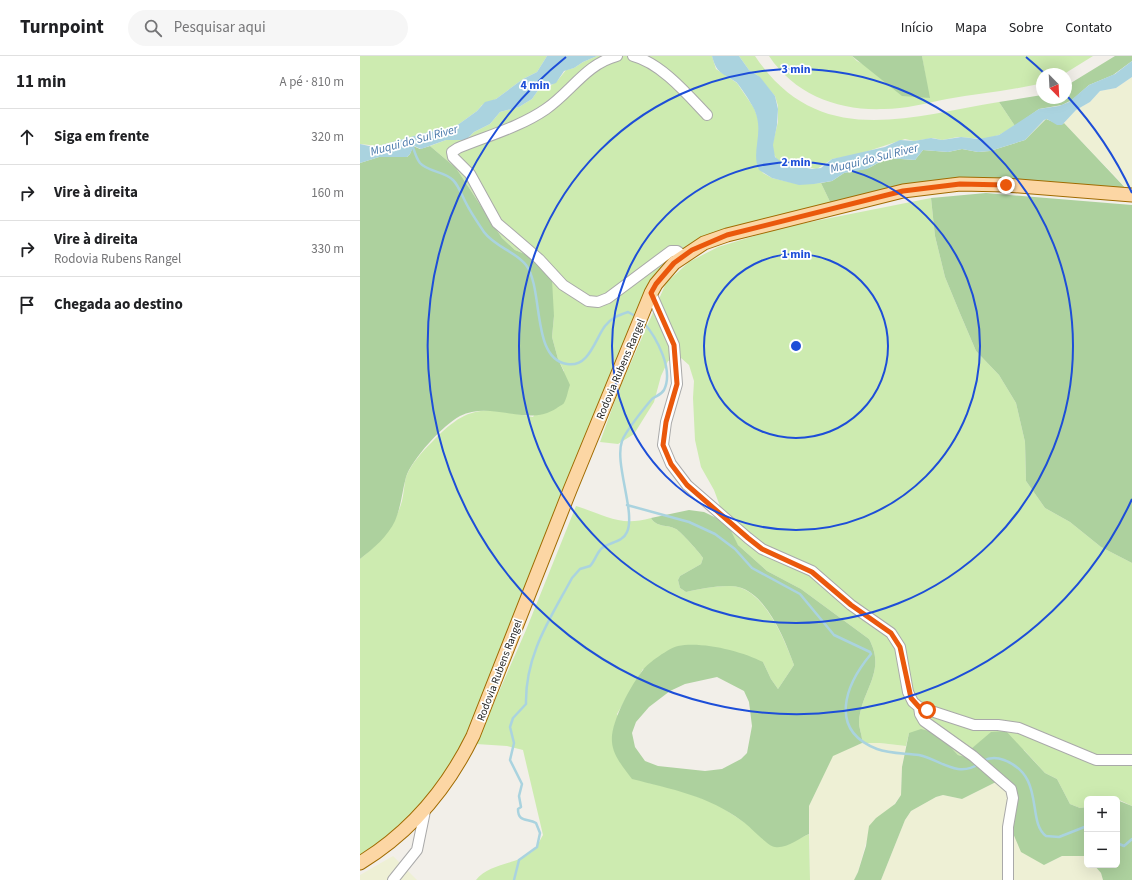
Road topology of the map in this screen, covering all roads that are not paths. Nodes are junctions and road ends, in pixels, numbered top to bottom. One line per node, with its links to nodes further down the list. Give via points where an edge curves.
1 (617, 56): 5 (street, via 584,73 546,109 458,148 452,152 453,157 470,174 497,223 539,259 563,285 588,301 598,302 608,298 671,251 675,250)
2 (633, 56): 3 (street, via 647,60 678,85)
3 (707, 115)
4 (1132, 195): 5 (main road, Rodovia Rubens Rangel, via 1006,185 933,186 727,235 704,243)
5 (684, 256): 6 (main road, Rodovia Rubens Rangel, via 665,273)
6 (651, 293): 7 (street, via 674,345 677,384 666,422 663,445 671,464 687,485 762,549 812,572 851,605 891,633 902,654 908,692); 9 (main road, Rodovia Rubens Rangel, via 474,736 450,779)
7 (919, 707): 8 (street, via 974,725 1019,728 1096,760); 12 (street, via 924,720 973,756 1011,789 1013,798 1008,827)
8 (1132, 760)
9 (424, 811): 10 (main road, Rodovia Rubens Rangel, via 391,842); 11 (street, via 417,850)
10 (360, 863)
11 (393, 880)
12 (1008, 880)

